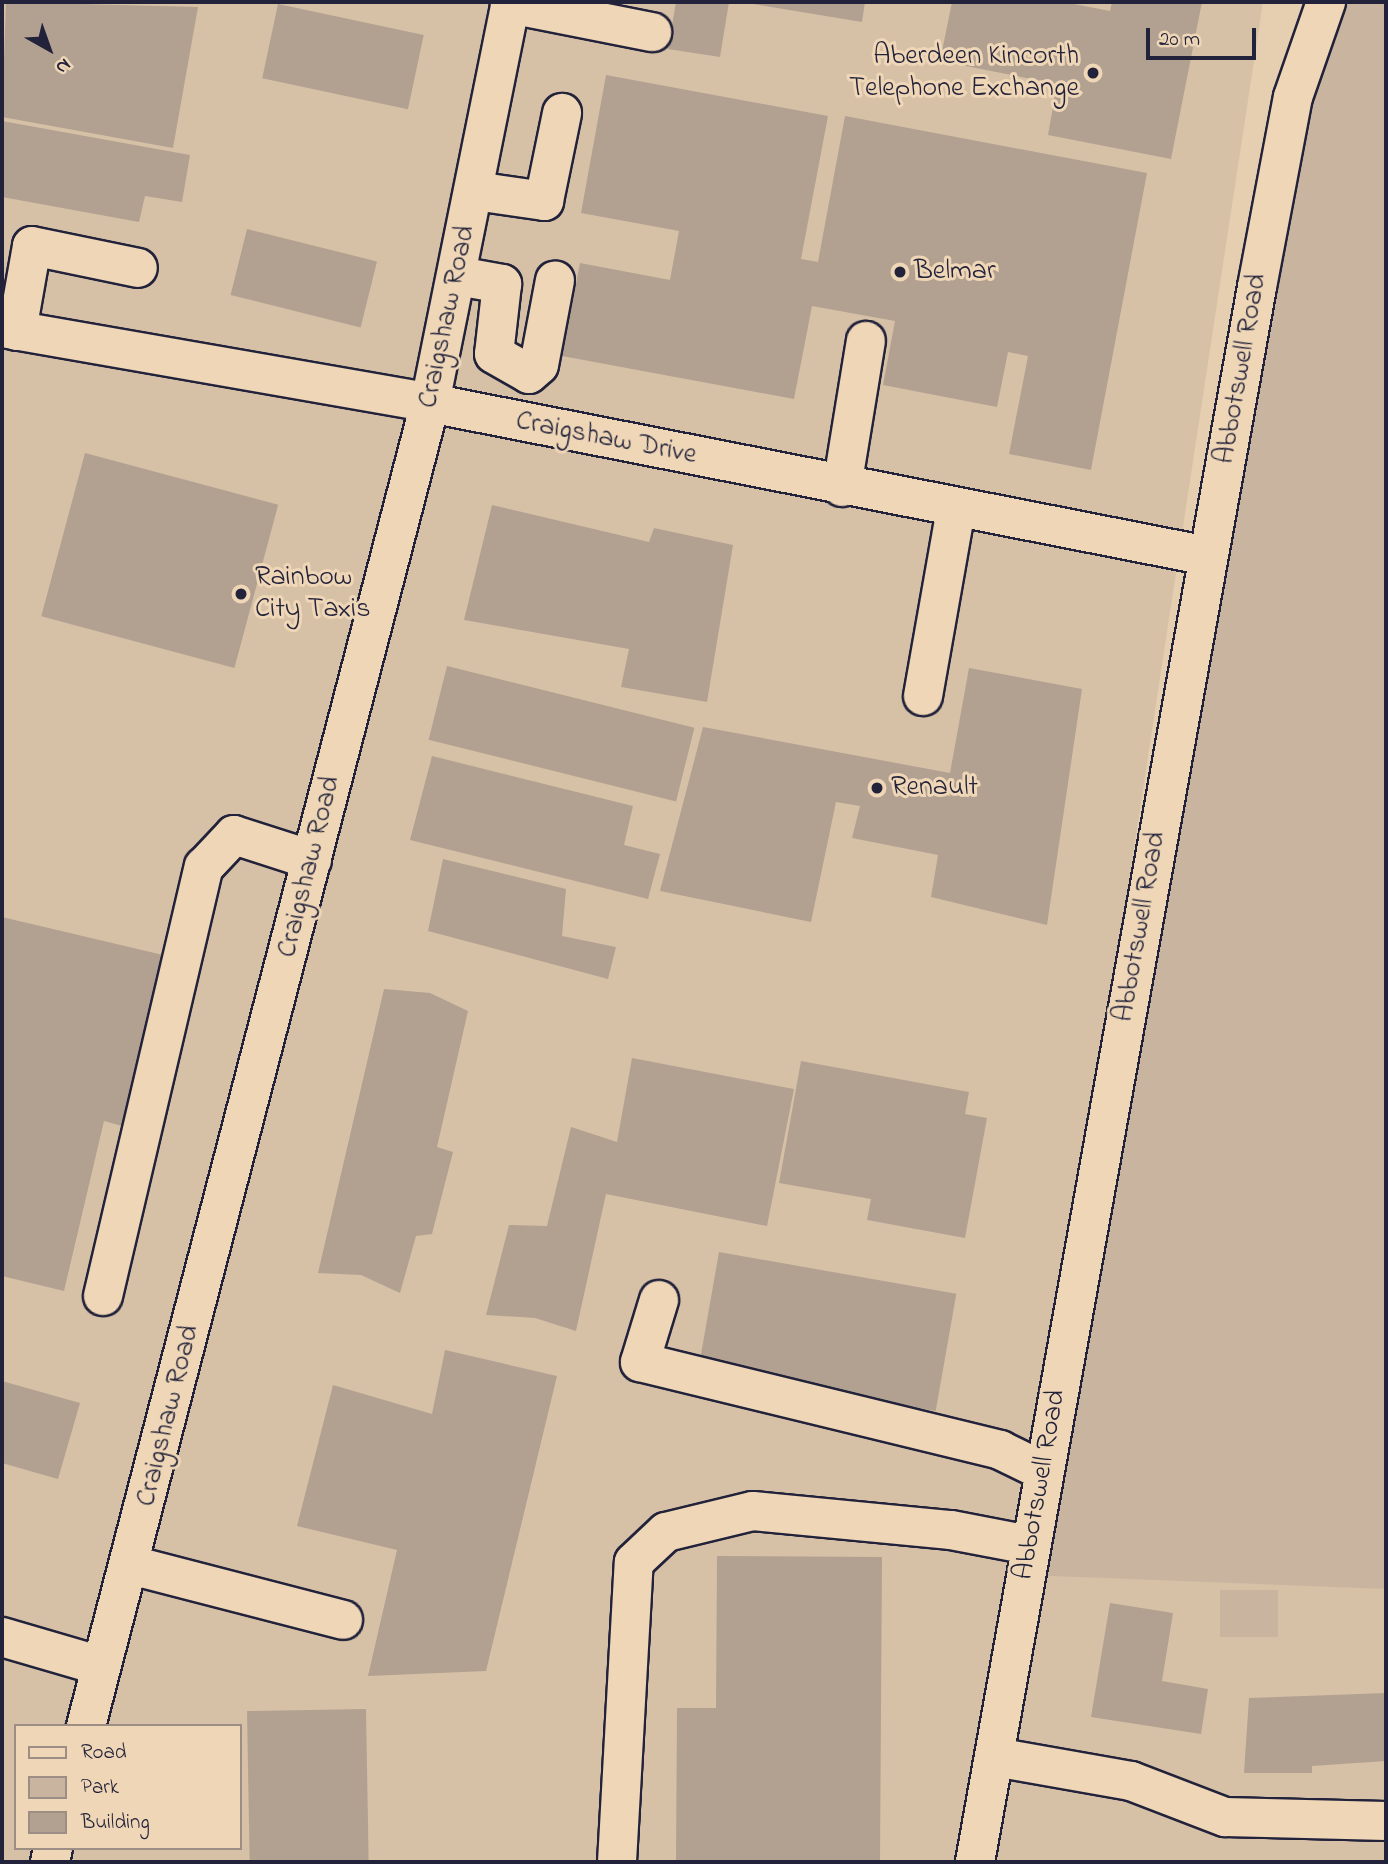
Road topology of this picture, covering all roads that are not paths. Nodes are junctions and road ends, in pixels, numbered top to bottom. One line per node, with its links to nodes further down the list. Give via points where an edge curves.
1 (1302, 2): 5 (street, via 1291,50)
2 (1326, 2): 5 (street)
3 (511, 3): 4 (street); 7 (street, Craigshaw Road)
4 (652, 32)
5 (1293, 97): 16 (street, Abbotswell Road)
6 (562, 113): 7 (street, via 544,201)
7 (475, 191): 9 (street, Craigshaw Road)
8 (138, 268): 11 (street, via 32,246)
9 (458, 276): 10 (street, via 502,284 494,354 529,374 539,365); 13 (street, Craigshaw Road)
10 (555, 280)
11 (9, 330): 13 (street, Craigshaw Drive)
12 (866, 341): 14 (street)
13 (430, 403): 14 (street, Craigshaw Drive); 18 (street, Craigshaw Road)
14 (842, 487): 15 (street, Craigshaw Drive)
15 (956, 508): 16 (street, Craigshaw Drive); 17 (street)
16 (1208, 556): 21 (street, Abbotswell Road)
17 (923, 696)
18 (312, 860): 19 (street, via 234,835 204,867); 23 (street, Craigshaw Road)
19 (103, 1296)
20 (659, 1300): 21 (street, via 640,1362 1000,1450)
21 (1043, 1471): 22 (street, Abbotswell Road)
22 (1029, 1545): 28 (street, Abbotswell Road); 30 (street, via 951,1530 753,1511 666,1532 634,1562)
23 (131, 1565): 24 (street); 26 (street, Craigshaw Road)
24 (343, 1620)
25 (2, 1637): 26 (street)
26 (101, 1666): 27 (street, Craigshaw Road)
27 (86, 1724)
28 (995, 1757): 29 (street, via 1131,1781 1225,1817); 31 (street, Abbotswell Road)
29 (1386, 1821)
30 (617, 1862)
31 (975, 1862)

